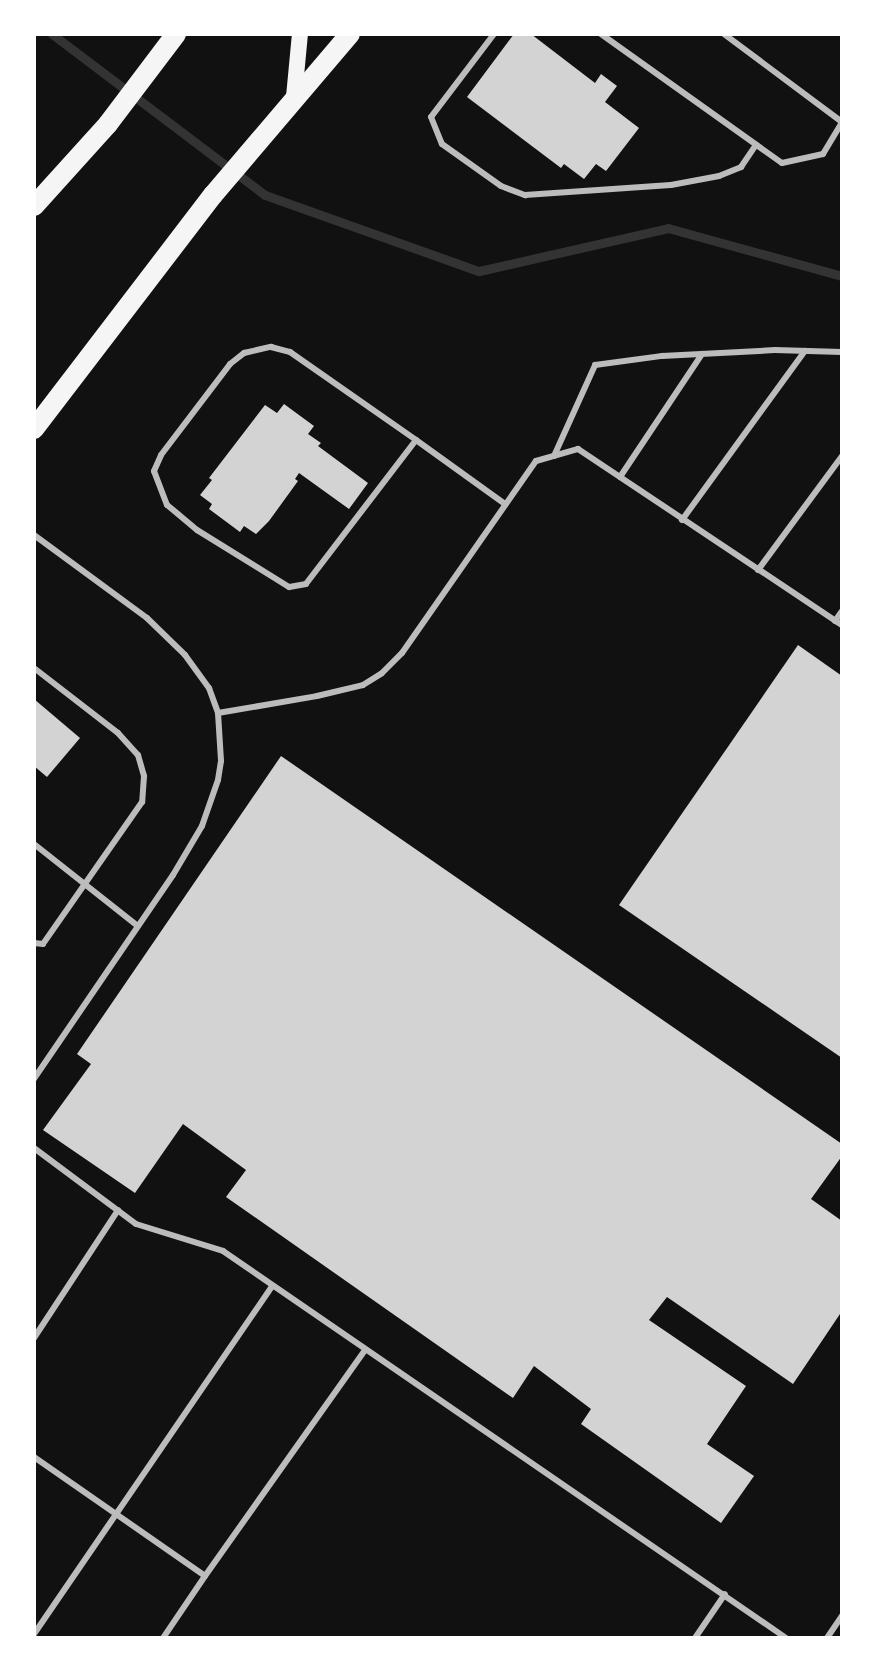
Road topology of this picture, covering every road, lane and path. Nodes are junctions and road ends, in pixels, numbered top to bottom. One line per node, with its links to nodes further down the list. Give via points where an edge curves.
1 (300, 34): 7 (main road)
2 (350, 34): 7 (main road)
3 (494, 34): 8 (lane, via 431,117 442,144 501,186 525,195 671,185 741,167)
4 (601, 34): 8 (lane)
5 (724, 34): 8 (lane, via 842,122 823,154 782,163)
6 (176, 35): 9 (main road, via 108,124)
7 (294, 97): 13 (main road)
8 (756, 145)
9 (34, 206)
10 (805, 351): 11 (lane); 12 (lane); 19 (lane)
11 (842, 352)
12 (702, 354): 15 (lane, via 595,365); 17 (lane)
13 (34, 429)
14 (416, 440): 14 (lane, via 290,352 257,348 230,364 154,471 167,505 197,530 289,587 306,584 316,573); 18 (lane)
15 (554, 456): 17 (lane, via 578,449); 18 (lane, via 536,461)
16 (842, 456): 21 (lane)
17 (620, 477): 19 (lane)
18 (505, 504): 25 (lane, via 402,653 382,673 363,685)
19 (682, 520): 21 (lane)
20 (34, 535): 25 (lane, via 169,637 209,688)
21 (758, 570): 23 (lane)
22 (842, 611): 23 (lane)
23 (838, 623)
24 (34, 668): 27 (lane, via 118,733 138,755 144,776 142,802)
25 (218, 713): 28 (lane, via 218,780 202,826)
26 (34, 844): 27 (lane)
27 (86, 885): 28 (lane); 29 (lane, via 43,944)
28 (138, 926): 30 (lane)
29 (34, 943)
30 (34, 1079)
31 (34, 1148): 32 (lane)
32 (118, 1210): 33 (lane, via 136,1224 223,1251); 34 (lane)
33 (272, 1286): 35 (lane); 37 (lane)
34 (34, 1338)
35 (365, 1350): 38 (lane); 39 (lane)
36 (34, 1457): 37 (lane)
37 (117, 1515): 38 (lane); 41 (lane)
38 (205, 1576): 42 (lane)
39 (725, 1594): 43 (lane); 44 (lane)
40 (842, 1616): 45 (lane)
41 (34, 1634)
42 (163, 1638)
43 (695, 1638)
44 (786, 1638)
45 (827, 1638)

